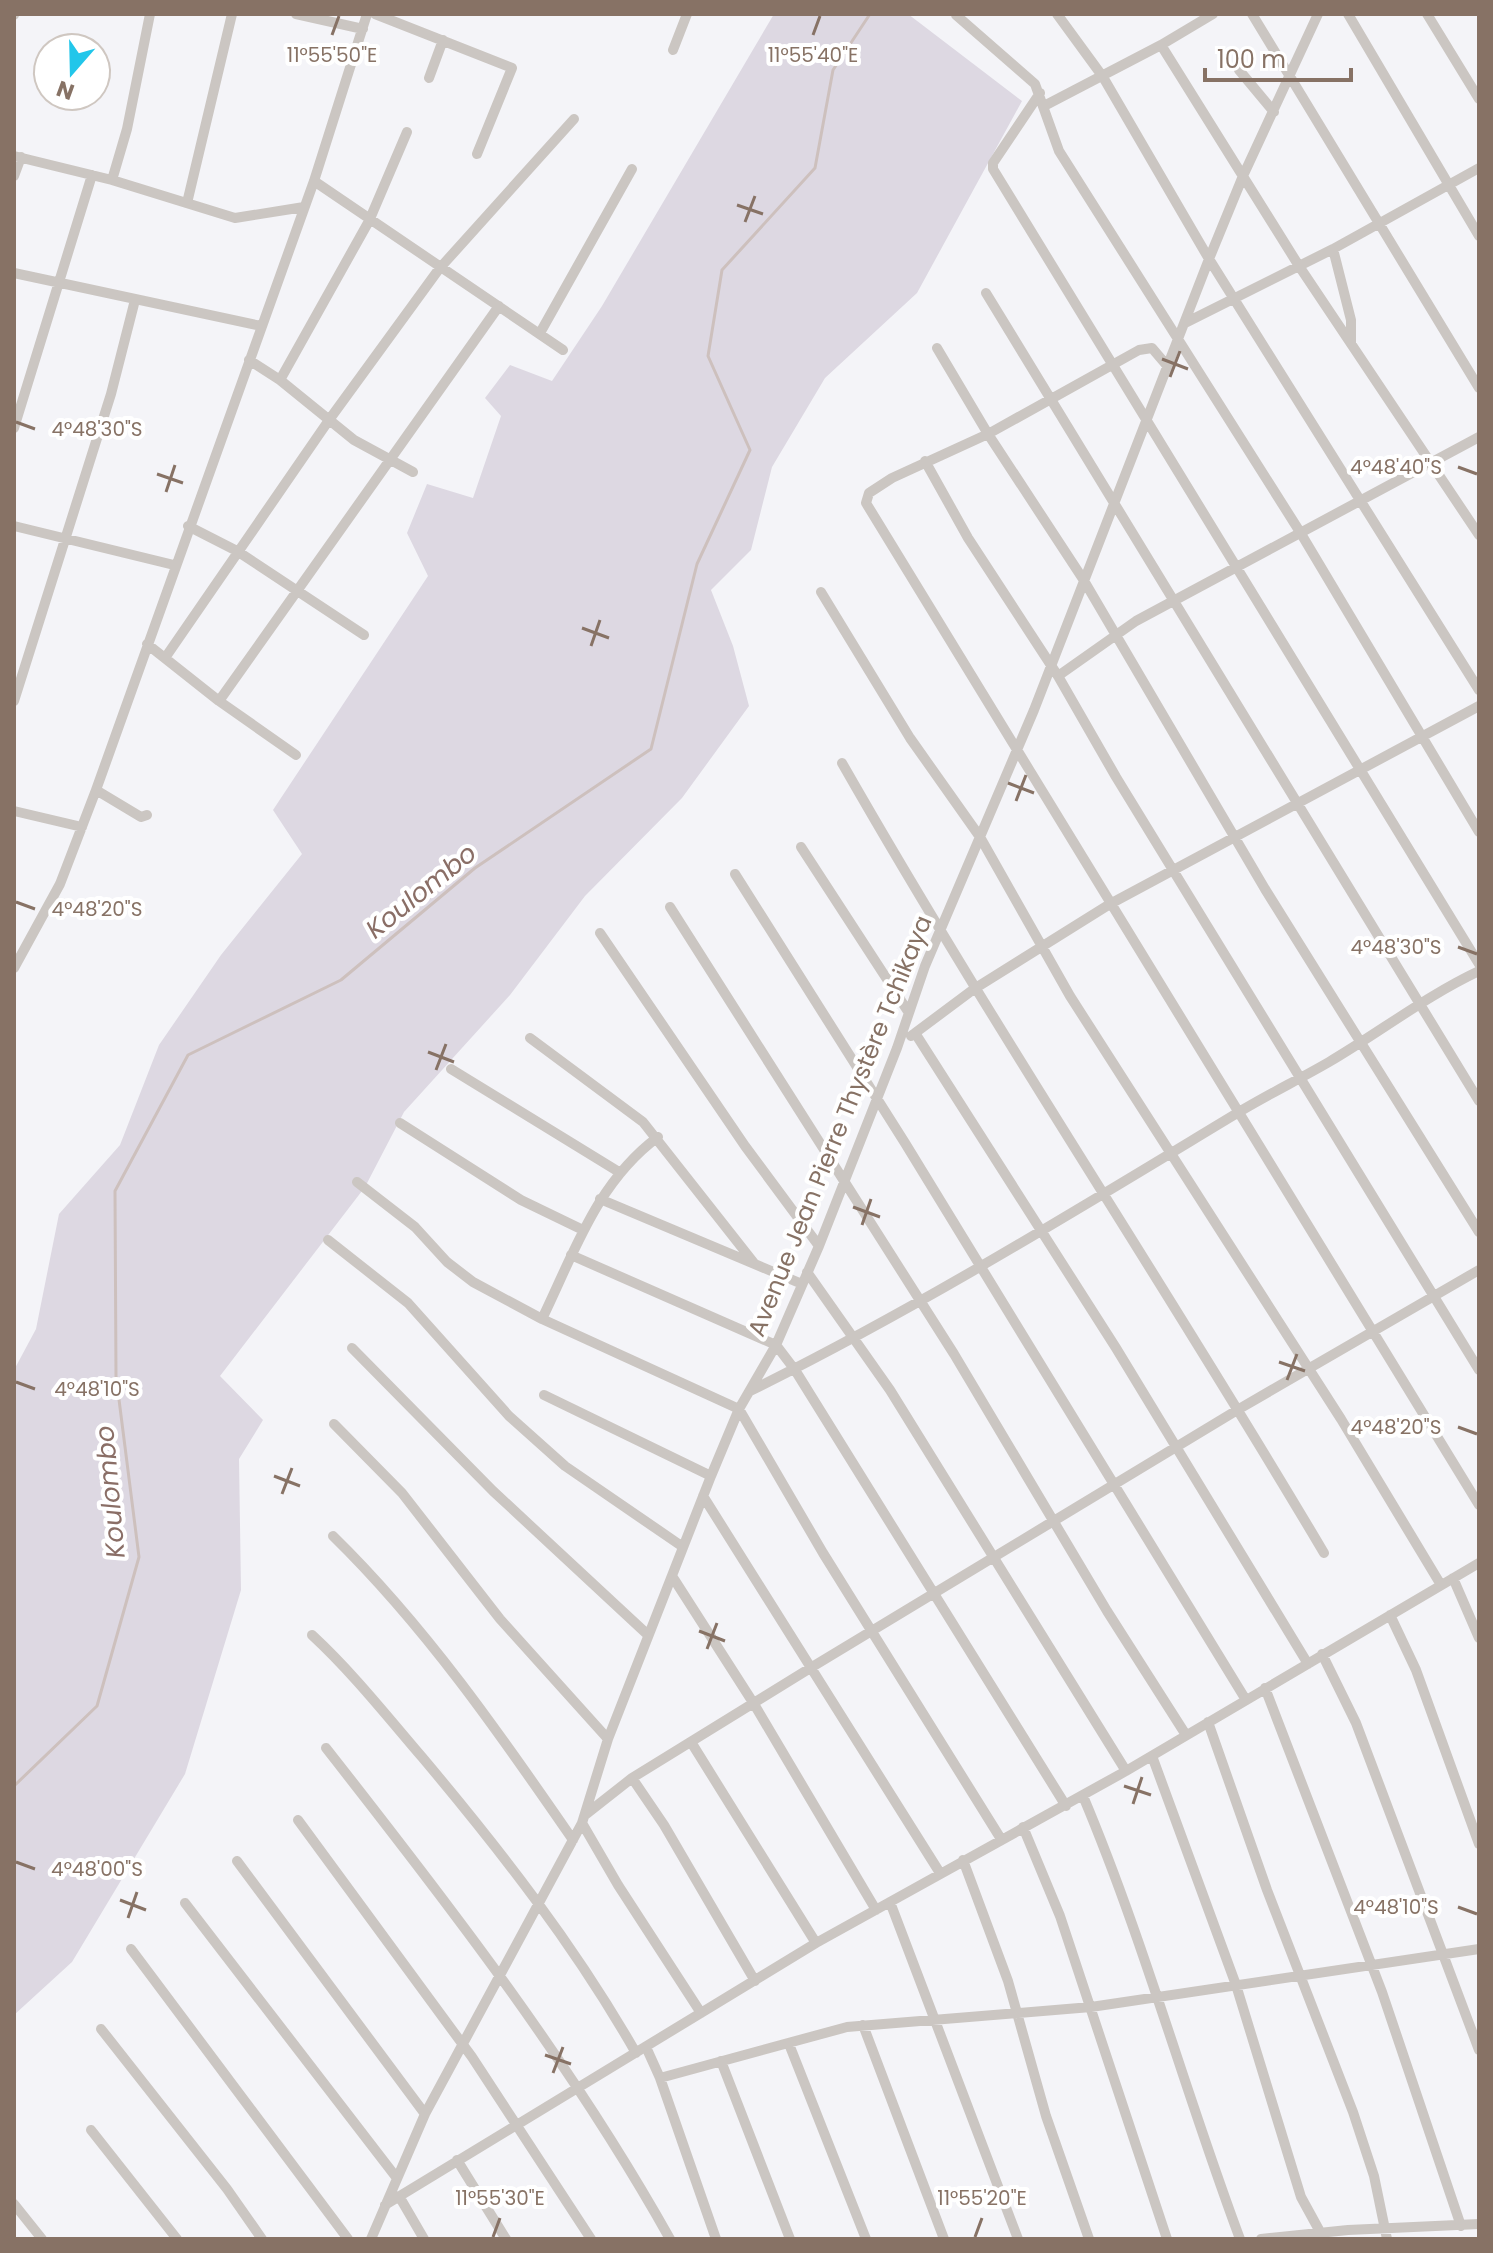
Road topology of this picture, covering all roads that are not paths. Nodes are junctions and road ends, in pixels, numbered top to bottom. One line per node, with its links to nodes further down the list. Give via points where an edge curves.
1 (150, 14): 37 (street)
2 (232, 14): 40 (street)
3 (296, 14): 16 (street)
4 (367, 14): 16 (street)
5 (375, 14): 14 (street)
6 (687, 14): 19 (street)
7 (1057, 14): 22 (street)
8 (1213, 14): 15 (street)
9 (1252, 14): 21 (street)
10 (1318, 14): 21 (street, Avenue Jean Pierre Thystère Tchikaya)
11 (1348, 14): 39 (street)
12 (1427, 14): 25 (street)
13 (956, 15): 24 (street)
14 (391, 17): 17 (street)
15 (1191, 19): 18 (street)
16 (363, 29): 38 (street)
17 (443, 40): 23 (street); 30 (street, via 512,68)
18 (1161, 45): 22 (street); 36 (street)
19 (673, 50)
20 (1239, 70): 27 (street)
21 (1291, 76): 27 (street, Avenue Jean Pierre Thystère Tchikaya); 43 (street)
22 (1103, 77): 26 (street); 46 (street)
23 (429, 78)
24 (1040, 93): 26 (street); 63 (street, via 992,166)
25 (1479, 99)
26 (1044, 106): 58 (street, via 1059,151)
27 (1274, 112): 36 (street, Avenue Jean Pierre Thystère Tchikaya)
28 (574, 119): 48 (street)
29 (407, 132): 42 (street)
30 (477, 154)
31 (17, 157): 34 (street); 35 (street)
32 (1479, 168): 39 (street)
33 (632, 169): 57 (street)
34 (92, 175): 37 (street); 50 (street)
35 (14, 176)
36 (1243, 176): 46 (street, Avenue Jean Pierre Thystère Tchikaya); 47 (street)
37 (112, 180): 40 (street)
38 (314, 181): 41 (street); 42 (street)
39 (1449, 185): 43 (street); 44 (street)
40 (187, 203): 41 (street, via 238,219)
41 (304, 207): 56 (street)
42 (369, 221): 48 (street); 65 (street)
43 (1380, 223): 45 (street); 66 (street)
44 (1479, 236)
45 (1333, 249): 47 (street); 59 (street, via 1351,320)
46 (1209, 259): 52 (street); 55 (street, Avenue Jean Pierre Thystère Tchikaya)
47 (1299, 266): 52 (street); 59 (street)
48 (439, 269): 54 (street); 68 (street)
49 (14, 273): 50 (street)
50 (57, 283): 53 (street); 70 (street)
51 (986, 293): 67 (street)
52 (1235, 299): 55 (street); 77 (street)
53 (135, 300): 56 (street); 83 (street)
54 (499, 306): 57 (street); 73 (street)
55 (1187, 322): 58 (street, Avenue Jean Pierre Thystère Tchikaya)
56 (261, 326): 62 (street)
57 (540, 333): 61 (street)
58 (1181, 339): 64 (street, Avenue Jean Pierre Thystère Tchikaya); 81 (street)
59 (1351, 343): 75 (street)
60 (937, 348): 71 (street)
61 (563, 350)
62 (249, 360): 65 (street); 80 (street)
63 (1111, 364): 64 (street, via 1146,347 1159,353); 67 (street); 69 (street)
64 (1169, 368): 69 (street, Avenue Jean Pierre Thystère Tchikaya)
65 (280, 380): 68 (street)
66 (1479, 388)
67 (1052, 399): 71 (street); 78 (street)
68 (329, 420): 73 (street); 84 (street)
69 (1146, 423): 78 (street, Avenue Jean Pierre Thystère Tchikaya); 86 (street)
70 (14, 428)
71 (988, 434): 74 (street); 87 (street)
72 (1479, 437): 75 (street)
73 (390, 460): 76 (street); 88 (street)
74 (925, 461): 95 (street); 102 (street, via 876,488 866,503)
75 (1430, 462): 77 (street); 82 (street)
76 (413, 472)
77 (1360, 501): 81 (street); 97 (street)
78 (1114, 503): 87 (street, Avenue Jean Pierre Thystère Tchikaya); 90 (street)
79 (14, 526): 83 (street)
80 (188, 526): 84 (street); 85 (street)
81 (1300, 532): 86 (street); 101 (street)
82 (1479, 535)
83 (64, 538): 85 (street); 98 (street)
84 (237, 551): 88 (street); 94 (street)
85 (174, 565): 93 (street)
86 (1238, 567): 90 (street); 105 (street)
87 (1083, 579): 92 (street); 95 (street, Avenue Jean Pierre Thystère Tchikaya)
88 (297, 589): 91 (street); 99 (street)
89 (821, 592): 112 (street, via 910,738)
90 (1174, 600): 92 (street); 107 (street)
91 (364, 635)
92 (1114, 636): 96 (street); 113 (street)
93 (147, 644): 94 (street); 106 (street)
94 (165, 658): 99 (street)
95 (1051, 666): 96 (street); 102 (street, Avenue Jean Pierre Thystère Tchikaya)
96 (1058, 676): 115 (street)
97 (1479, 690)
98 (14, 701)
99 (219, 701): 103 (street)
100 (1479, 706): 101 (street)
101 (1425, 736): 105 (street); 111 (street)
102 (1016, 753): 112 (street, Avenue Jean Pierre Thystère Tchikaya); 117 (street)
103 (296, 755)
104 (842, 763): 119 (street)
105 (1360, 772): 107 (street); 122 (street)
106 (96, 790): 109 (street, via 141,817); 110 (street)
107 (1297, 802): 113 (street); 126 (street)
108 (14, 811): 110 (street)
109 (147, 815)
110 (82, 827): 123 (street, via 60,884)
111 (1479, 832)
112 (980, 837): 119 (street, Avenue Jean Pierre Thystère Tchikaya); 121 (street)
113 (1234, 837): 115 (street); 130 (street)
114 (801, 847): 127 (street)
115 (1174, 873): 117 (street); 133 (street)
116 (735, 874): 134 (street)
117 (1110, 904): 121 (street); 136 (street)
118 (670, 907): 141 (street)
119 (939, 932): 125 (street); 127 (street, Avenue Jean Pierre Thystère Tchikaya)
120 (600, 933): 149 (street)
121 (1043, 946): 125 (street); 139 (street)
122 (1479, 964)
123 (14, 968)
124 (1479, 971): 126 (street)
125 (974, 989): 128 (street); 143 (street)
126 (1420, 1005): 130 (street); 135 (street)
127 (909, 1013): 131 (street, Avenue Jean Pierre Thystère Tchikaya)
128 (915, 1033): 131 (street); 146 (street)
129 (530, 1038): 138 (street, via 616,1099)
130 (1360, 1043): 133 (street); 147 (street)
131 (897, 1048): 134 (street, Avenue Jean Pierre Thystère Tchikaya)
132 (451, 1069): 140 (street)
133 (1301, 1078): 136 (street); 156 (street)
134 (876, 1098): 141 (street, Avenue Jean Pierre Thystère Tchikaya); 152 (street)
135 (1479, 1101)
136 (1238, 1112): 139 (street); 159 (street)
137 (400, 1123): 145 (street, via 521,1200)
138 (658, 1137): 140 (street); 151 (street)
139 (1171, 1153): 143 (street); 165 (street)
140 (619, 1172): 144 (street)
141 (845, 1181): 149 (street, Avenue Jean Pierre Thystère Tchikaya); 157 (street)
142 (357, 1182): 158 (street, via 415,1227 460,1274)
143 (1103, 1194): 146 (street); 169 (street)
144 (600, 1199): 145 (street); 151 (street)
145 (583, 1230): 150 (street)
146 (1042, 1231): 152 (street); 171 (street)
147 (1479, 1232)
148 (328, 1240): 178 (street, via 408,1303 509,1416 565,1466)
149 (819, 1246): 154 (street, Avenue Jean Pierre Thystère Tchikaya)
150 (571, 1255): 158 (street); 161 (street)
151 (754, 1263): 155 (street)
152 (980, 1265): 157 (street); 173 (street)
153 (1479, 1270): 156 (street)
154 (807, 1272): 155 (street, Avenue Jean Pierre Thystère Tchikaya); 160 (street)
155 (802, 1284): 161 (street, Avenue Jean Pierre Thystère Tchikaya)
156 (1433, 1296): 159 (street); 164 (street)
157 (918, 1299): 160 (street); 176 (street)
158 (542, 1319): 168 (street)
159 (1375, 1333): 165 (street); 175 (street)
160 (854, 1339): 163 (street); 180 (street)
161 (776, 1345): 163 (street); 166 (street, Avenue Jean Pierre Thystère Tchikaya)
162 (352, 1348): 189 (street, via 493,1491)
163 (795, 1370): 166 (street); 185 (street)
164 (1479, 1370)
165 (1308, 1372): 169 (street); 184 (street)
166 (749, 1392): 168 (street, Avenue Jean Pierre Thystère Tchikaya)
167 (544, 1395): 172 (street)
168 (739, 1409): 172 (street, Avenue Jean Pierre Thystère Tchikaya); 187 (street)
169 (1239, 1409): 171 (street); 179 (street)
170 (334, 1424): 199 (street, via 402,1493 500,1619)
171 (1174, 1449): 173 (street); 192 (street)
172 (711, 1476): 174 (street, Avenue Jean Pierre Thystère Tchikaya)
173 (1114, 1486): 176 (street); 195 (street)
174 (703, 1496): 178 (street, Avenue Jean Pierre Thystère Tchikaya); 193 (street)
175 (1479, 1505)
176 (1054, 1522): 180 (street); 198 (street)
177 (333, 1536): 211 (street, via 371,1573 452,1672)
178 (683, 1547): 182 (street, Avenue Jean Pierre Thystère Tchikaya)
179 (1324, 1553)
180 (993, 1559): 185 (street); 203 (street)
181 (1479, 1563): 183 (street)
182 (672, 1576): 189 (street, Avenue Jean Pierre Thystère Tchikaya); 196 (street)
183 (1453, 1578): 184 (street); 190 (street)
184 (1441, 1585): 186 (street)
185 (933, 1595): 187 (street); 206 (street)
186 (1390, 1615): 191 (street); 212 (street, via 1416,1670)
187 (873, 1633): 193 (street); 210 (street)
188 (312, 1635): 218 (street, via 361,1684)
189 (648, 1635): 199 (street, Avenue Jean Pierre Thystère Tchikaya)
190 (1479, 1638)
191 (1322, 1654): 192 (street); 223 (street, via 1356,1723)
192 (1308, 1664): 194 (street)
193 (812, 1667): 196 (street); 215 (street)
194 (1265, 1688): 195 (street); 224 (street)
195 (1246, 1700): 197 (street)
196 (754, 1704): 200 (street); 219 (street)
197 (1208, 1722): 198 (street); 226 (street)
198 (1186, 1735): 202 (street)
199 (608, 1739): 207 (street, Avenue Jean Pierre Thystère Tchikaya)
200 (691, 1742): 204 (street); 220 (street)
201 (326, 1748): 225 (street)
202 (1152, 1756): 203 (street); 228 (street)
203 (1126, 1771): 205 (street)
204 (632, 1778): 207 (street); 227 (street)
205 (1083, 1796): 206 (street); 229 (street)
206 (1066, 1806): 209 (street)
207 (584, 1819): 211 (street, Avenue Jean Pierre Thystère Tchikaya); 231 (street, via 618,1885)
208 (298, 1820): 236 (street)
209 (1023, 1827): 210 (street); 230 (street)
210 (1001, 1839): 213 (street)
211 (573, 1840): 218 (street, Avenue Jean Pierre Thystère Tchikaya)
212 (1479, 1844)
213 (963, 1860): 215 (street); 232 (street)
214 (237, 1861): 243 (street)
215 (940, 1873): 216 (street)
216 (890, 1902): 219 (street); 233 (street)
217 (185, 1903): 247 (street)
218 (539, 1903): 225 (street, Avenue Jean Pierre Thystère Tchikaya); 238 (street)
219 (876, 1910): 220 (street)
220 (816, 1943): 227 (street)
221 (131, 1949): 258 (street)
222 (1479, 1949): 223 (street)
223 (1443, 1954): 224 (street); 239 (street)
224 (1371, 1966): 226 (street); 252 (street)
225 (502, 1976): 236 (street, Avenue Jean Pierre Thystère Tchikaya); 242 (street)
226 (1299, 1976): 228 (street); 253 (street, via 1353,2112)
227 (755, 1981): 231 (street)
228 (1236, 1985): 229 (street); 254 (street, via 1288,2162)
229 (1159, 1997): 230 (street); 271 (street)
230 (1091, 2007): 232 (street); 270 (street)
231 (701, 2013): 238 (street)
232 (1018, 2014): 233 (street); 269 (street)
233 (935, 2020): 234 (street); 268 (street)
234 (863, 2025): 237 (street); 267 (street)
235 (101, 2029): 257 (street)
236 (463, 2044): 243 (street, Avenue Jean Pierre Thystère Tchikaya); 244 (street)
237 (789, 2044): 240 (street); 266 (street)
238 (641, 2050): 241 (street); 242 (street)
239 (1479, 2050)
240 (721, 2061): 241 (street); 265 (street)
241 (660, 2078): 264 (street)
242 (578, 2089): 244 (street); 263 (street)
243 (425, 2114): 247 (street, Avenue Jean Pierre Thystère Tchikaya)
244 (516, 2125): 246 (street); 262 (street)
245 (91, 2130): 256 (street)
246 (457, 2160): 248 (street); 261 (street)
247 (396, 2177): 250 (street, Avenue Jean Pierre Thystère Tchikaya)
248 (399, 2196): 250 (street); 260 (street)
249 (14, 2204): 255 (street)
250 (385, 2205): 259 (street, Avenue Jean Pierre Thystère Tchikaya)
251 (1479, 2224): 252 (street)
252 (1461, 2226): 253 (street)
253 (1386, 2235): 254 (street)
254 (1322, 2236): 272 (street)
255 (42, 2239)
256 (177, 2239)
257 (262, 2239)
258 (348, 2239)
259 (371, 2239)
260 (424, 2239)
261 (506, 2239)
262 (591, 2239)
263 (670, 2239)
264 (716, 2239)
265 (790, 2239)
266 (866, 2239)
267 (944, 2239)
268 (1018, 2239)
269 (1089, 2239)
270 (1167, 2239)
271 (1240, 2239)
272 (1261, 2239)

